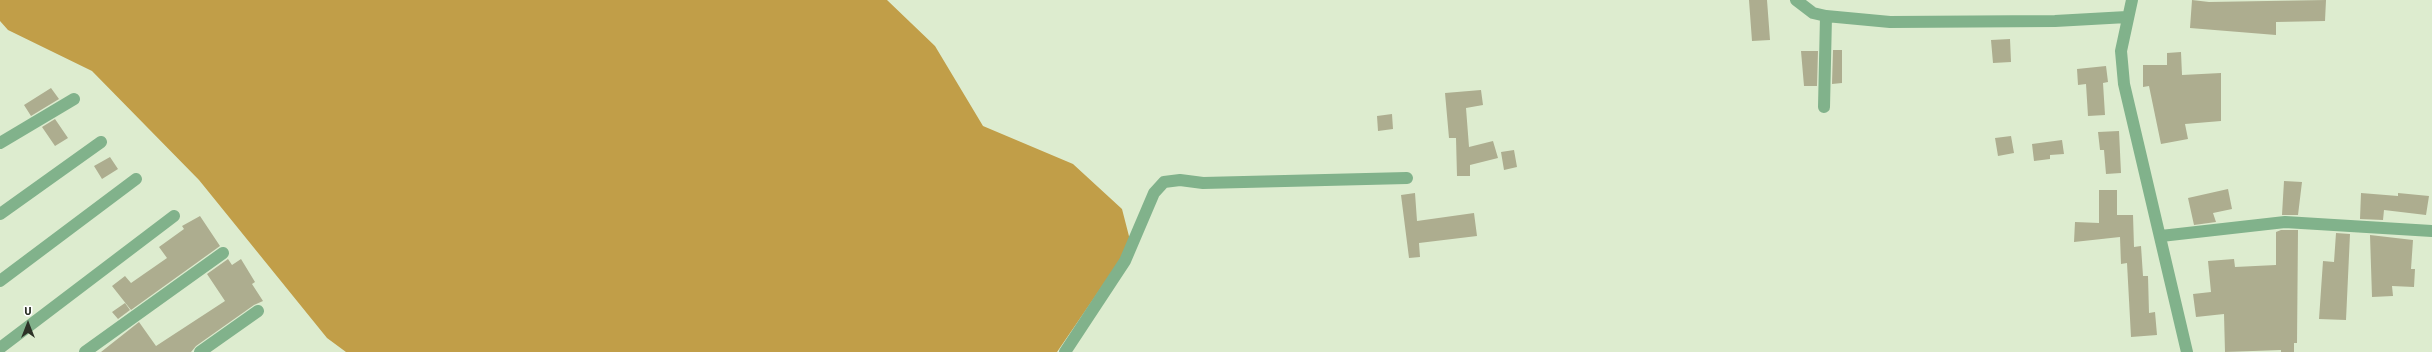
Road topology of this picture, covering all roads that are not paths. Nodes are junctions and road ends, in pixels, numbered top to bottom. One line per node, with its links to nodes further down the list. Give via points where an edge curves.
1 (1796, 0): 3 (street, via 1813,13)
2 (2132, 0): 4 (street)
3 (1826, 16): 4 (street, via 1890,22 2055,21); 6 (street)
4 (2127, 17): 14 (street, via 2121,51 2124,84)
5 (74, 100): 8 (street)
6 (1824, 107)
7 (101, 142): 11 (street)
8 (0, 143)
9 (1407, 178): 21 (street, via 1164,182 1154,193 1125,261)
10 (136, 179): 16 (street)
11 (0, 214)
12 (174, 216): 18 (street)
13 (2432, 231): 14 (street, via 2285,222)
14 (2161, 236): 22 (street)
15 (223, 253): 19 (street)
16 (0, 281)
17 (258, 311): 20 (street)
18 (0, 348)
19 (85, 352)
20 (200, 352)
21 (1065, 352)
22 (2187, 352)

